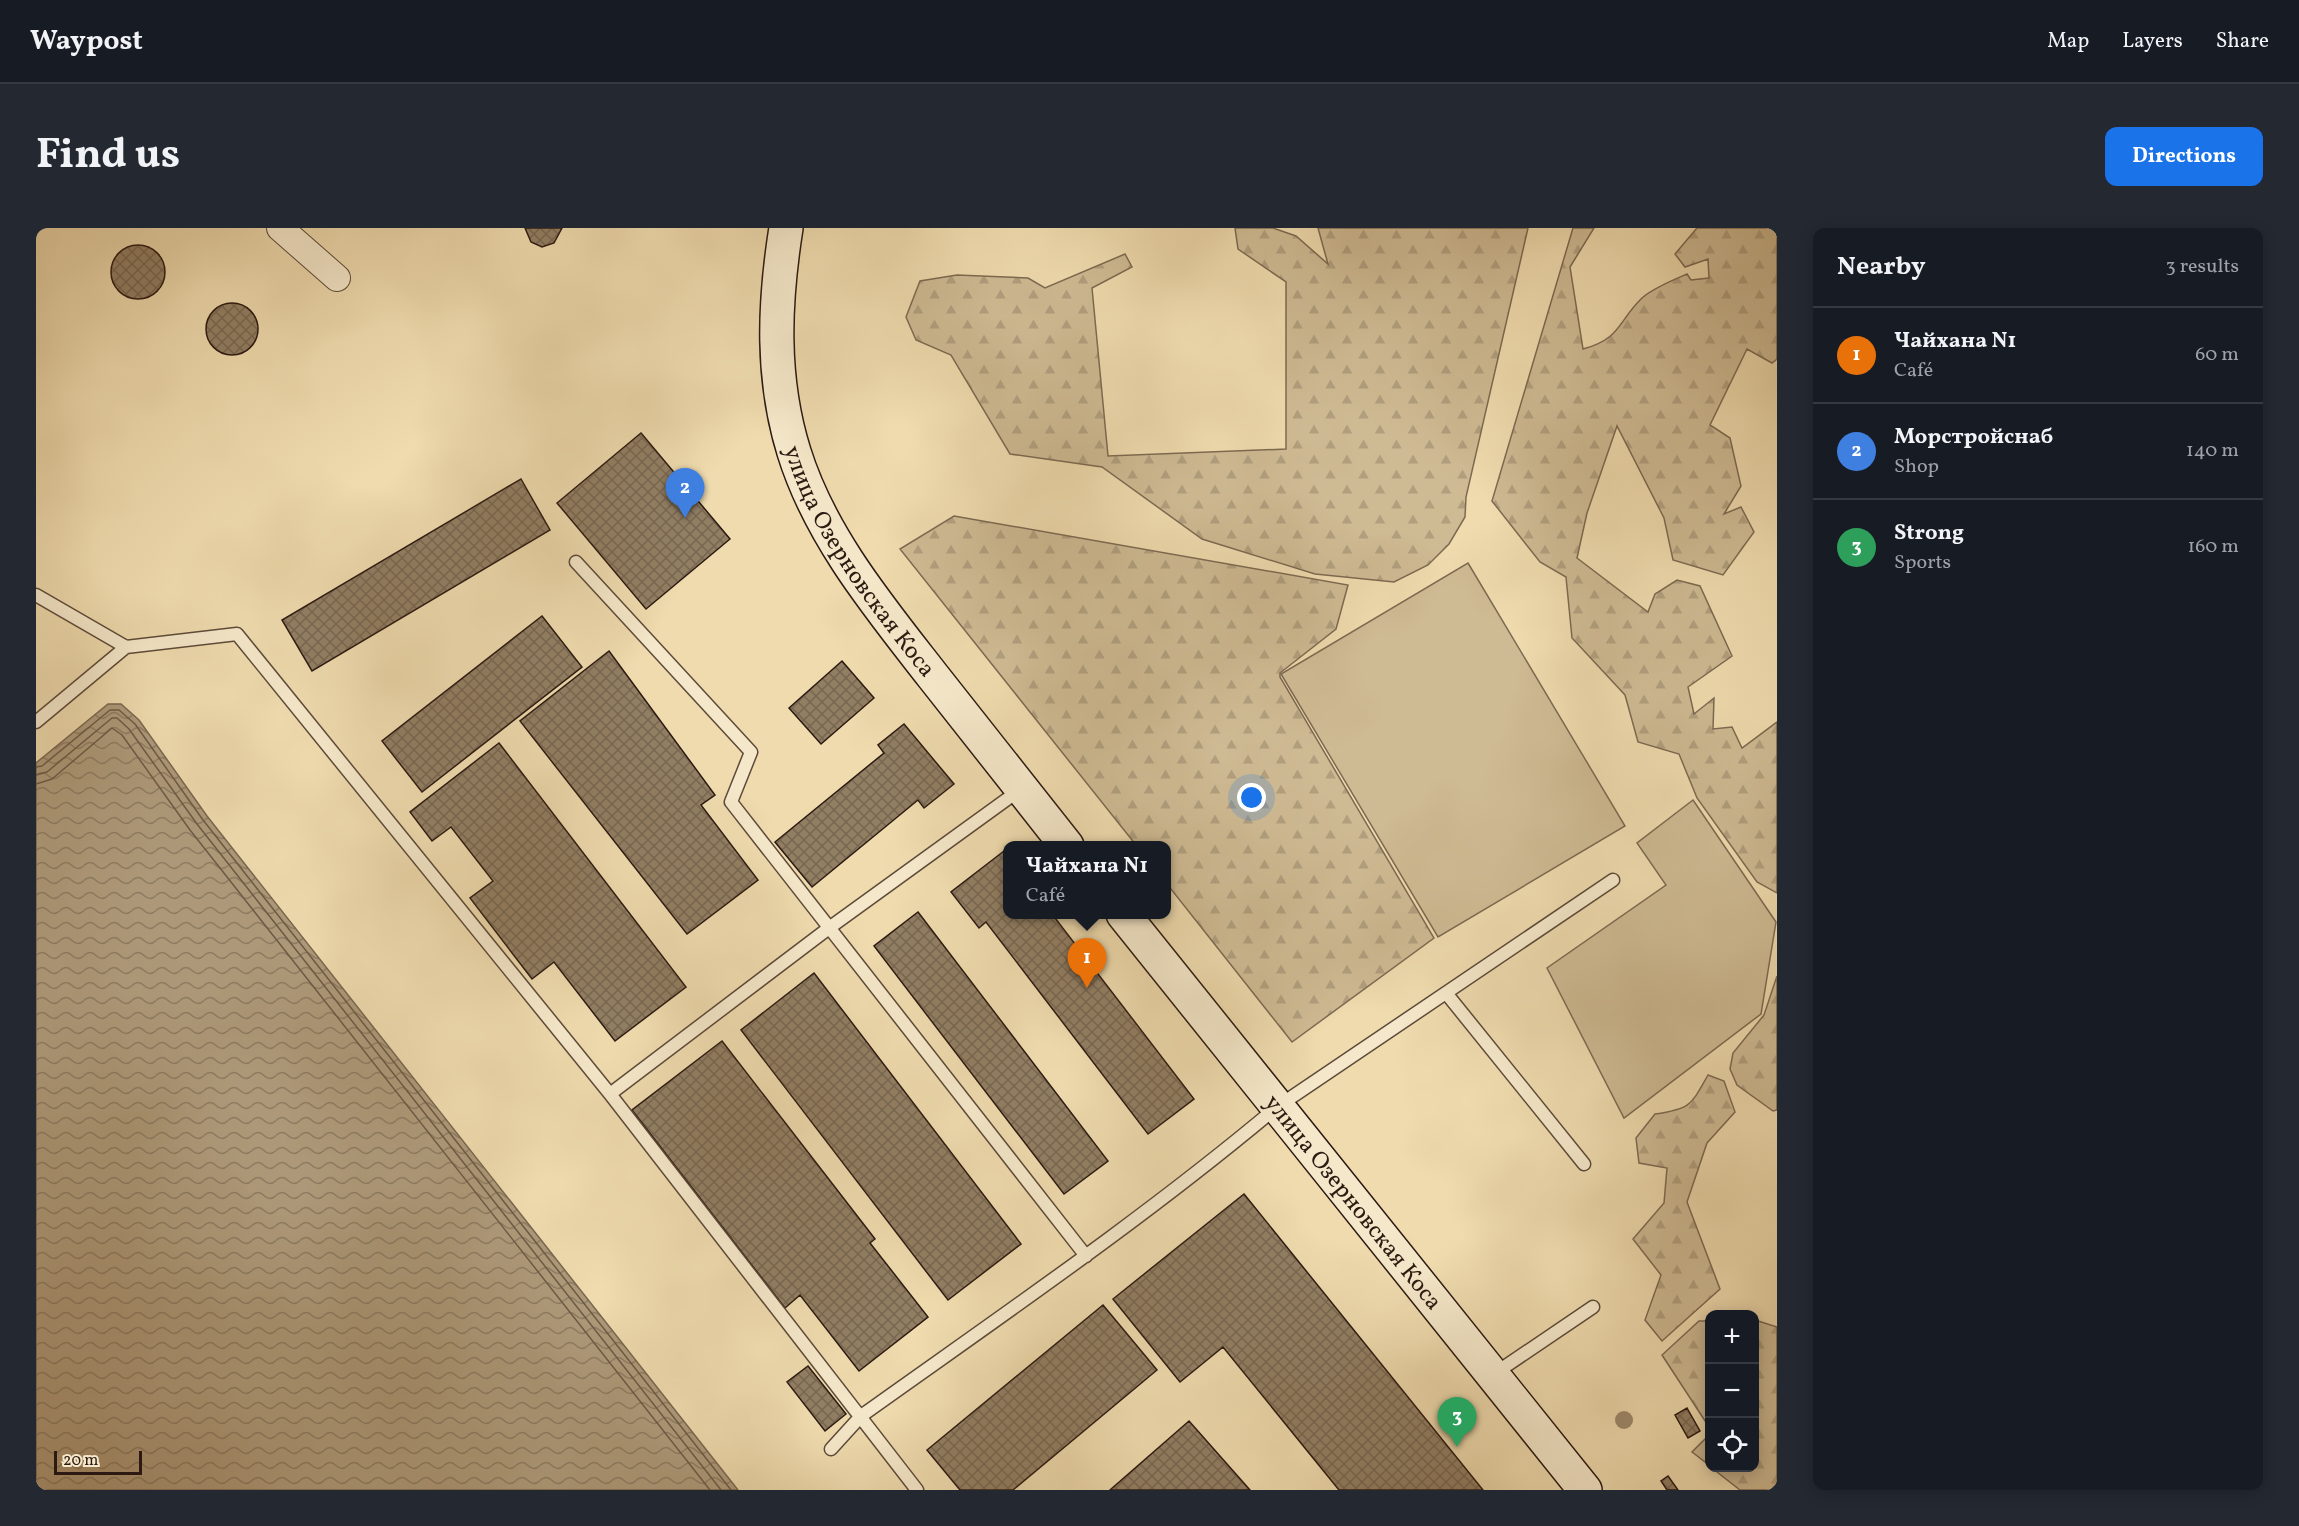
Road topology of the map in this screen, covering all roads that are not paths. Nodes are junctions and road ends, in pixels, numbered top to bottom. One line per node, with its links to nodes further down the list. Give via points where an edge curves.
1 (280, 228): 3 (street)
2 (786, 228): 8 (main road, улица Озерновская Коса, via 776,345 784,415 806,485 863,583)
3 (337, 278)
4 (576, 562): 12 (lane, via 751,752 731,802)
5 (36, 595): 6 (lane)
6 (126, 647): 7 (lane); 14 (lane, via 237,634)
7 (36, 722)
8 (1022, 788): 9 (main road, улица Озерновская Коса); 12 (lane)
9 (1063, 841)
10 (1613, 880): 13 (lane)
11 (1126, 919): 15 (main road, улица Озерновская Коса)
12 (829, 928): 14 (lane); 17 (lane)
13 (1446, 993): 15 (lane); 16 (lane)
14 (610, 1094): 20 (lane)
15 (1277, 1107): 17 (lane); 19 (main road, улица Озерновская Коса)
16 (1584, 1164)
17 (1086, 1256): 20 (lane)
18 (1593, 1307): 19 (lane)
19 (1493, 1374): 23 (main road, улица Озерновская Коса)
20 (861, 1416): 21 (lane); 22 (lane)
21 (831, 1449)
22 (917, 1490)
23 (1586, 1490)

